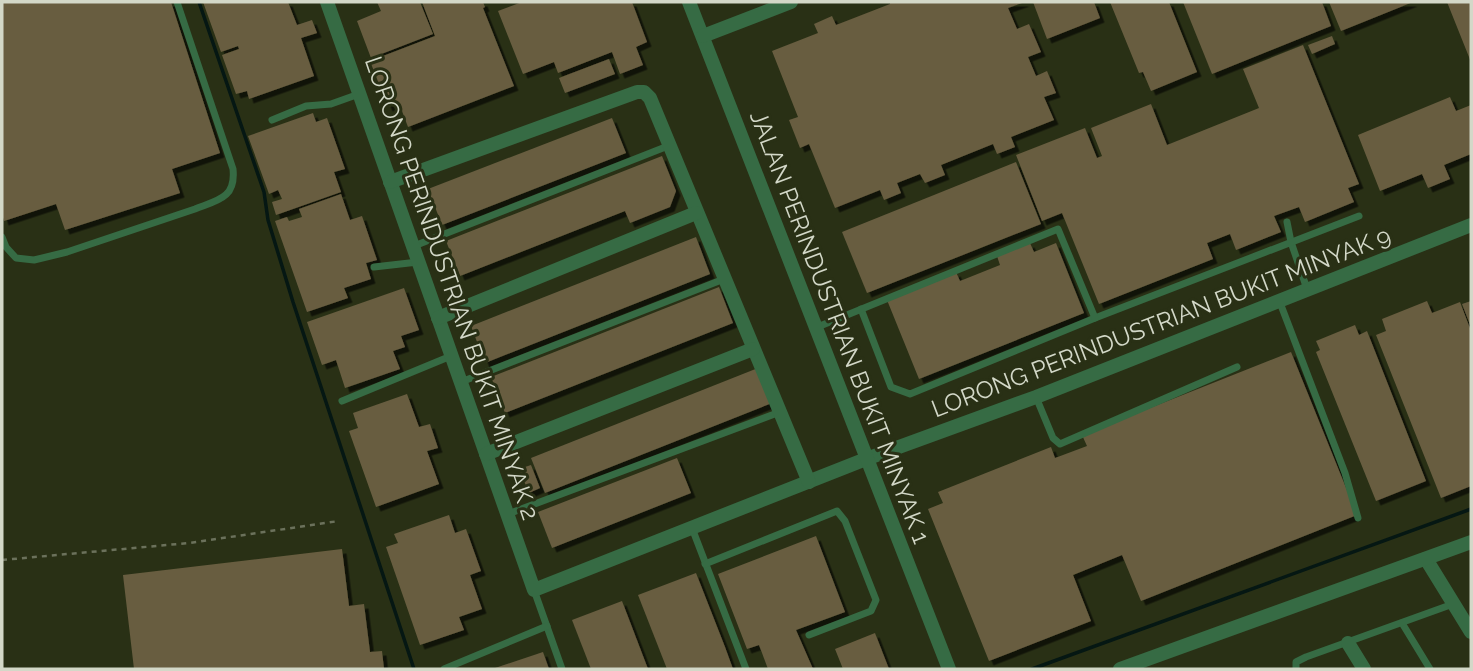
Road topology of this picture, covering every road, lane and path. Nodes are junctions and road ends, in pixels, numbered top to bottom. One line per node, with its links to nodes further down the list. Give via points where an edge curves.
1 (177, 2): 14 (lane, via 233,169 230,192 195,209 34,260 16,258)
2 (327, 2): 6 (street, LORONG PERINDUSTRIAN BUKIT MINYAK 2)
3 (689, 2): 5 (street, JALAN PERINDUSTRIAN BUKIT MINYAK 1)
4 (791, 2): 5 (street)
5 (703, 36): 25 (street, JALAN PERINDUSTRIAN BUKIT MINYAK 1)
6 (359, 93): 7 (lane); 9 (street, LORONG PERINDUSTRIAN BUKIT MINYAK 2)
7 (272, 120)
8 (668, 146): 9 (street, via 650,98 637,92); 10 (street); 16 (lane)
9 (390, 182): 16 (street, LORONG PERINDUSTRIAN BUKIT MINYAK 2)
10 (696, 213): 19 (street); 23 (street)
11 (1359, 216): 15 (lane)
12 (1287, 222): 15 (lane)
13 (1471, 225): 20 (street, LORONG PERINDUSTRIAN BUKIT MINYAK 9)
14 (2, 237)
15 (1291, 242): 20 (lane); 24 (lane)
16 (413, 246): 17 (street, LORONG PERINDUSTRIAN BUKIT MINYAK 2)
17 (419, 262): 18 (lane); 23 (street, LORONG PERINDUSTRIAN BUKIT MINYAK 2)
18 (374, 267)
19 (724, 279): 26 (street); 29 (lane)
20 (1307, 289): 21 (street, LORONG PERINDUSTRIAN BUKIT MINYAK 9)
21 (1278, 300): 30 (street, LORONG PERINDUSTRIAN BUKIT MINYAK 9); 37 (lane)
22 (861, 309): 24 (lane, via 891,387 910,394); 24 (lane, via 1058,229); 25 (lane)
23 (438, 318): 27 (street, LORONG PERINDUSTRIAN BUKIT MINYAK 2)
24 (1095, 318)
25 (815, 328): 34 (street, JALAN PERINDUSTRIAN BUKIT MINYAK 1)
26 (754, 349): 32 (street); 33 (street)
27 (452, 356): 29 (street, LORONG PERINDUSTRIAN BUKIT MINYAK 2); 31 (lane)
28 (1237, 368): 30 (lane, via 1060,444 1053,438)
29 (461, 382): 33 (street, LORONG PERINDUSTRIAN BUKIT MINYAK 2)
30 (1036, 397): 34 (street, LORONG PERINDUSTRIAN BUKIT MINYAK 9)
31 (342, 401)
32 (780, 412): 35 (street); 36 (lane)
33 (486, 454): 36 (street, LORONG PERINDUSTRIAN BUKIT MINYAK 2)
34 (866, 459): 35 (street, LORONG PERINDUSTRIAN BUKIT MINYAK 9); 54 (street, JALAN PERINDUSTRIAN BUKIT MINYAK 1)
35 (809, 482): 39 (street, LORONG PERINDUSTRIAN BUKIT MINYAK 9)
36 (507, 514): 44 (street, LORONG PERINDUSTRIAN BUKIT MINYAK 2)
37 (1358, 518)
38 (338, 521): 42 (path, via 189,543)
39 (692, 528): 43 (lane); 44 (street, LORONG PERINDUSTRIAN BUKIT MINYAK 9)
40 (1471, 542): 41 (street)
41 (1426, 559): 45 (street); 55 (street)
42 (2, 560)
43 (705, 564): 49 (lane, via 837,511 876,600 871,611); 53 (lane)
44 (534, 590): 47 (lane)
45 (1454, 604): 46 (lane); 48 (street)
46 (1402, 623): 50 (lane); 58 (lane)
47 (547, 626): 51 (lane); 52 (lane)
48 (1471, 632)
49 (808, 635)
50 (1348, 642): 56 (lane, via 1296,662); 57 (street)
51 (444, 669)
52 (562, 669)
53 (746, 669)
54 (950, 669)
55 (1120, 669)
56 (1296, 669)
57 (1364, 669)
58 (1430, 669)

